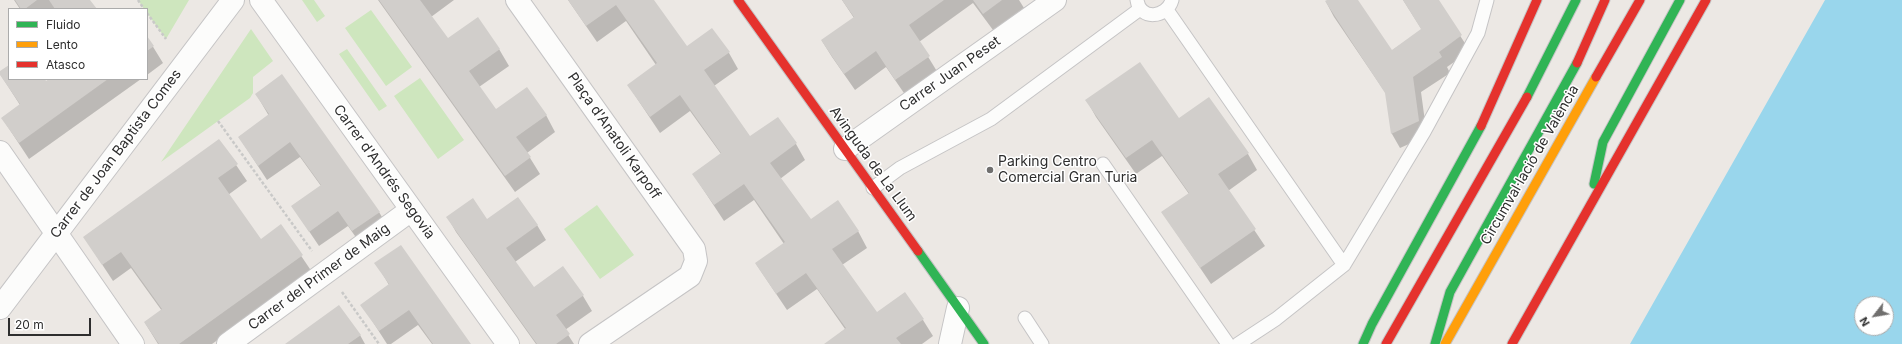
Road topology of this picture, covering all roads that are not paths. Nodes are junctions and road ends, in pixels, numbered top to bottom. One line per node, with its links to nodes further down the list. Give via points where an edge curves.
1 (233, 0): 21 (street, Carrer de Joan Baptista Comes)
2 (261, 0): 20 (street, Carrer d'Andrés Segovia)
3 (517, 0): 27 (street, Plaça d'Anatoli Karpoff, via 694,249 696,261 690,276)
4 (738, 0): 15 (main road, Avinguda de La Llum)
5 (1055, 0): 15 (street, Carrer Juan Peset)
6 (1487, 0): 22 (lane, via 1478,33 1424,132)
7 (1537, 0): 26 (main road, via 1481,125)
8 (1576, 0): 38 (main road, via 1520,112)
9 (1605, 0): 39 (main road, via 1582,53 1450,292)
10 (1640, 0): 40 (main road, Circumval·lació de València)
11 (1680, 0): 19 (main road, via 1603,142)
12 (1706, 0): 19 (main road)
13 (1138, 4): 14 (lane, via 1150,15 1162,14); 18 (lane, via 991,119 900,168)
14 (1169, 5): 22 (lane)
15 (845, 149): 18 (main road, Avinguda de La Llum)
16 (0, 152): 21 (street)
17 (1103, 164): 34 (lane)
18 (873, 188): 24 (main road, Avinguda de La Llum)
19 (1589, 207): 41 (main road)
20 (411, 210): 29 (street, Carrer del Primer de Maig); 30 (street, Carrer d'Andrés Segovia)
21 (56, 233): 23 (street, Carrer de Joan Baptista Comes); 28 (street)
22 (1344, 265): 35 (lane, via 1276,319)
23 (0, 308)
24 (958, 308): 31 (street); 32 (main road, Avinguda de La Llum)
25 (1025, 318): 33 (lane)
26 (1372, 324): 36 (lane); 37 (main road)
27 (598, 341)
28 (133, 344)
29 (228, 344)
30 (508, 344)
31 (950, 344)
32 (984, 344)
33 (1042, 344)
34 (1228, 344)
35 (1238, 344)
36 (1355, 344)
37 (1363, 344)
38 (1386, 344)
39 (1435, 344)
40 (1445, 344)
41 (1512, 344)

